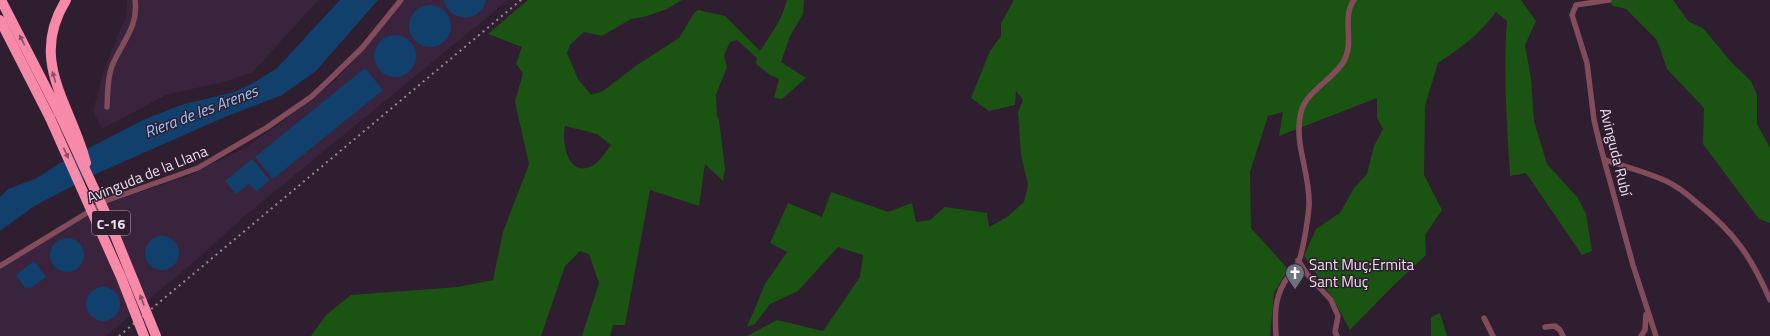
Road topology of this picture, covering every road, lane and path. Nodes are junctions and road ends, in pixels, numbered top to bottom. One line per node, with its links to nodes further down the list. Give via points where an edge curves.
1 (66, 0): 11 (highway, one-way to 1, via 50,52 54,26)
2 (135, 0): 10 (street, via 134,24 109,76)
3 (401, 0): 14 (street, Avinguda de la Llana, via 362,48 328,82 266,128 198,168 108,200)
4 (1354, 0): 13 (street, via 1348,16 1350,43 1344,61 1309,98 1300,114 1300,141 1309,204)
5 (1610, 0): 12 (street, Avinguda Rubí, via 1576,5 1572,15 1587,63 1594,120)
6 (4, 4): 11 (highway, C-16, one-way to 6)
7 (0, 20): 9 (highway, C-16)
8 (0, 33): 9 (highway)
9 (29, 75): 19 (highway, C-16, one-way to 19, bridge, via 121,277)
10 (107, 107)
11 (64, 113): 20 (highway, C-16, one-way to 11, bridge)
12 (1606, 160): 15 (street, via 1666,180 1714,216 1743,248); 16 (street, Avinguda Rubí)
13 (1298, 260): 21 (street, via 1278,294); 22 (street, via 1331,300 1338,316 1335,332)
14 (0, 266)
15 (1770, 300)
16 (1646, 307): 25 (street, via 1645,330); 26 (street, Avinguda Rubí)
17 (1484, 318): 23 (street)
18 (1545, 326): 24 (street, via 1555,326)
19 (144, 336)
20 (156, 336)
21 (1276, 336)
22 (1337, 336)
23 (1493, 336)
24 (1563, 336)
25 (1641, 336)
26 (1656, 336)

